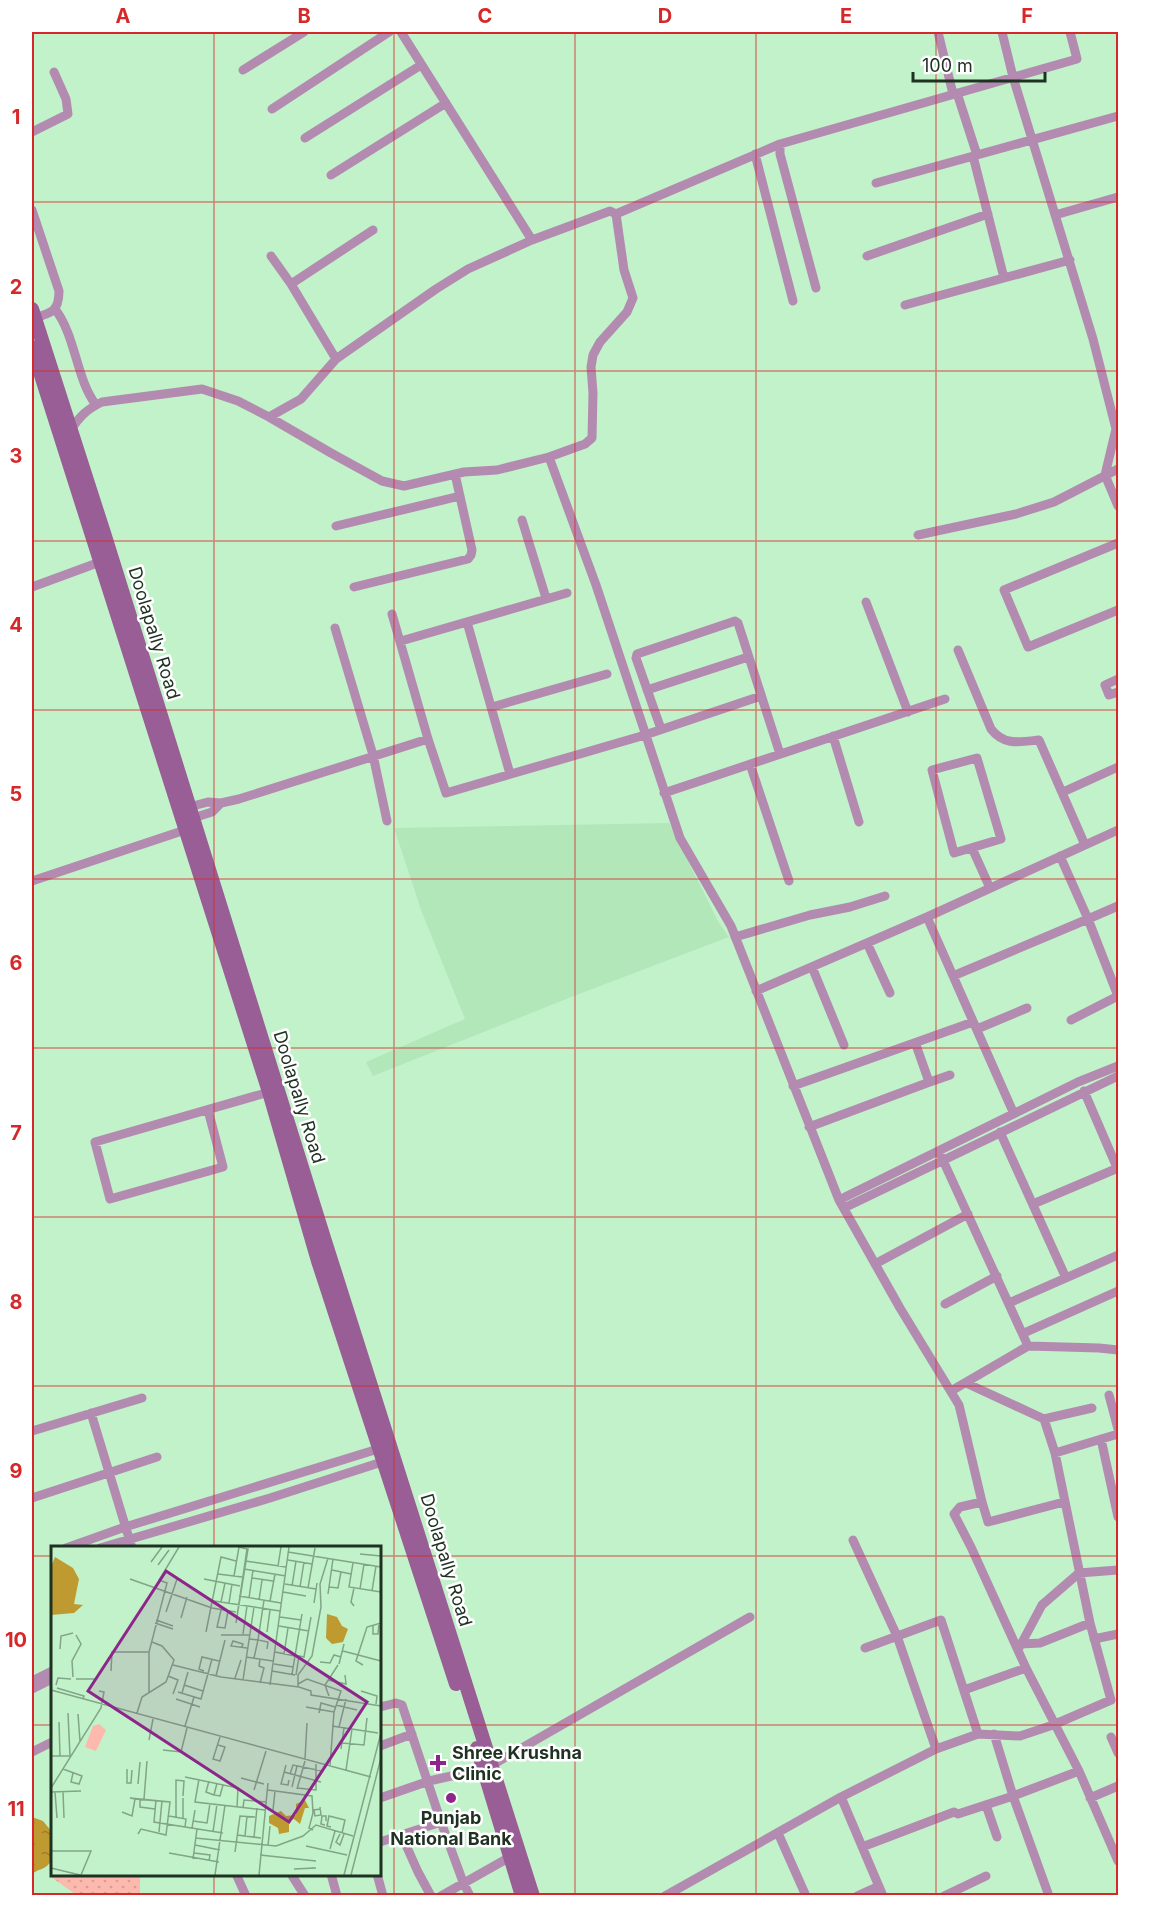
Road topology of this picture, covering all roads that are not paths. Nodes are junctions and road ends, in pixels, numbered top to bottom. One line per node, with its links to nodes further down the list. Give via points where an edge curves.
1 (304, 32): 8 (street)
2 (389, 32): 13 (street)
3 (401, 32): 7 (street)
4 (938, 32): 11 (street)
5 (1002, 32): 10 (street)
6 (1070, 32): 10 (street, via 1077,59)
7 (422, 65): 12 (street); 16 (street)
8 (243, 70)
9 (54, 72): 15 (street, via 68,114)
10 (1012, 77): 11 (street); 17 (street)
11 (955, 93): 18 (street); 20 (street)
12 (446, 103): 21 (street); 30 (street)
13 (272, 109)
14 (1119, 116): 17 (street)
15 (32, 132)
16 (305, 138)
17 (1032, 140): 20 (street); 28 (street)
18 (780, 144): 19 (street); 36 (street)
19 (755, 154): 26 (street); 37 (street)
20 (975, 155): 22 (street); 27 (street)
21 (331, 175)
22 (876, 183)
23 (1117, 198): 25 (street); 28 (street)
24 (32, 210): 39 (street, via 59,291)
25 (1119, 210)
26 (616, 213): 30 (street, via 610,211); 46 (street, via 624,270 633,298 627,312 593,355 592,438)
27 (988, 214): 32 (street); 34 (street)
28 (1055, 215): 33 (street)
29 (373, 230): 35 (street)
30 (532, 240): 42 (street, via 468,269)
31 (271, 256): 35 (street)
32 (867, 256)
33 (1070, 260): 34 (street); 49 (street, via 1116,429)
34 (1004, 278): 38 (street)
35 (291, 284): 42 (street)
36 (816, 288)
37 (793, 301)
38 (905, 305)
39 (55, 309): 40 (street, via 48,314); 43 (street)
40 (33, 314): 41 (main road, Doolapally Road)
41 (37, 353): 45 (main road, Doolapally Road); 56 (main road)
42 (336, 359): 44 (street, via 301,399)
43 (96, 405): 44 (street, via 202,389); 45 (street, via 80,416)
44 (269, 417): 48 (street, via 382,481 404,486)
45 (70, 431): 58 (main road, Doolapally Road, via 104,532)
46 (549, 457): 48 (street, via 497,470); 79 (street)
47 (1119, 469): 49 (street)
48 (455, 474): 50 (street)
49 (1105, 475): 51 (street); 54 (street, via 1054,502)
50 (460, 496): 53 (street); 59 (street, via 472,550 468,559)
51 (1119, 506)
52 (522, 520): 61 (street)
53 (336, 526)
54 (918, 536)
55 (1119, 543): 63 (street, via 1004,590 1028,647)
56 (100, 562): 57 (street); 58 (main road)
57 (32, 587)
58 (114, 587): 89 (main road, Doolapally Road); 92 (main road, Doolapally Road)
59 (354, 587)
60 (567, 593): 61 (street)
61 (546, 598): 65 (street)
62 (866, 602): 77 (street)
63 (1119, 610)
64 (392, 614): 67 (street)
65 (467, 622): 67 (street); 76 (street)
66 (335, 628): 83 (street)
67 (401, 641): 81 (street)
68 (958, 651): 87 (street, via 995,735 1006,742 1039,740)
69 (748, 657): 72 (street); 72 (street, via 735,621 637,654); 74 (street)
70 (608, 674): 76 (street)
71 (1119, 679): 73 (street, via 1105,685 1109,695)
72 (647, 690): 78 (street)
73 (1119, 692)
74 (761, 696): 78 (street); 82 (street)
75 (945, 699): 77 (street)
76 (492, 707): 86 (street)
77 (908, 712): 80 (street)
78 (661, 729): 79 (street)
79 (645, 735): 86 (street); 88 (street)
80 (833, 736): 82 (street); 91 (street)
81 (428, 739): 83 (street); 86 (street, via 446,793)
82 (780, 754): 84 (street)
83 (373, 755): 89 (street, via 221,803 208,802); 90 (street)
84 (750, 764): 88 (street); 97 (street)
85 (1119, 767): 87 (street)
86 (510, 774)
87 (1063, 792): 94 (street)
88 (664, 793): 104 (street, via 680,838)
89 (191, 812): 144 (main road, Doolapally Road)
90 (387, 820)
91 (860, 822)
92 (185, 830): 98 (street); 122 (main road, Doolapally Road)
93 (1119, 830): 94 (street)
94 (1085, 845): 96 (street)
95 (972, 848): 95 (street, via 954,853 932,770 977,758 1001,839); 99 (street)
96 (1060, 855): 99 (street); 103 (street)
97 (789, 880)
98 (32, 881)
99 (990, 888): 102 (street)
100 (885, 896): 104 (street)
101 (1119, 906): 103 (street)
102 (927, 917): 105 (street); 107 (street)
103 (1088, 919): 107 (street); 108 (street)
104 (735, 937): 109 (street)
105 (867, 943): 106 (street); 110 (street)
106 (812, 967): 109 (street); 115 (street)
107 (953, 976): 113 (street)
108 (1116, 983): 112 (street, via 1118,996)
109 (756, 991): 120 (street)
110 (890, 993)
111 (1027, 1008): 113 (street)
112 (1071, 1020)
113 (975, 1025): 114 (street); 124 (street)
114 (917, 1042): 119 (street); 120 (street)
115 (844, 1045)
116 (1119, 1066): 124 (street)
117 (950, 1075): 119 (street)
118 (1119, 1076): 121 (street)
119 (927, 1083): 125 (street)
120 (793, 1086): 125 (street)
121 (1084, 1091): 126 (street); 128 (street)
122 (269, 1092): 123 (street); 144 (main road, Doolapally Road, via 318,1261)
123 (208, 1110): 123 (street, via 95,1142 110,1199 223,1167)
124 (1014, 1114): 127 (street)
125 (809, 1127): 131 (street)
126 (1000, 1132): 129 (street); 132 (street)
127 (939, 1151): 129 (street); 131 (street)
128 (1116, 1158): 130 (street)
129 (943, 1160): 131 (street); 133 (street)
130 (1118, 1169): 132 (street)
131 (842, 1204): 135 (street)
132 (1033, 1204): 137 (street)
133 (968, 1214): 135 (street); 136 (street)
134 (1119, 1255): 137 (street)
135 (875, 1264): 146 (street)
136 (996, 1276): 139 (street); 140 (street)
137 (1066, 1278): 139 (street)
138 (1119, 1291): 141 (street)
139 (1009, 1303): 141 (street)
140 (945, 1304)
141 (1024, 1333): 142 (street)
142 (1028, 1346): 143 (street); 145 (street)
143 (1119, 1350)
144 (358, 1362): 157 (main road, Doolapally Road); 198 (main road, Doolapally Road)
145 (966, 1383): 146 (street); 151 (street)
146 (951, 1391): 163 (street, via 959,1405)
147 (1109, 1395): 152 (street)
148 (142, 1398): 150 (street)
149 (1092, 1408): 151 (street)
150 (91, 1413): 153 (street); 159 (street)
151 (1044, 1419): 156 (street)
152 (1119, 1429)
153 (32, 1431)
154 (1119, 1434): 155 (street)
155 (1101, 1439): 156 (street); 166 (street)
156 (1055, 1453): 164 (street)
157 (380, 1455): 160 (street); 161 (street); 198 (main road, Doolapally Road)
158 (157, 1456): 159 (street)
159 (109, 1471): 162 (street); 168 (street)
160 (291, 1476): 161 (street); 165 (street)
161 (296, 1490): 167 (street)
162 (32, 1498)
163 (982, 1502): 164 (street, via 988,1522); 180 (street, via 960,1508 954,1514)
164 (1064, 1502): 174 (street)
165 (187, 1508): 167 (street); 168 (street)
166 (1118, 1517)
167 (191, 1521): 170 (street)
168 (125, 1527): 170 (street); 171 (street)
169 (853, 1540): 178 (street)
170 (131, 1543): 172 (street)
171 (72, 1546)
172 (112, 1546)
173 (1119, 1570): 174 (street)
174 (1079, 1573): 176 (street); 180 (street, via 1042,1605)
175 (750, 1617): 198 (street)
176 (1090, 1623): 179 (street); 180 (street)
177 (1119, 1634): 179 (street)
178 (897, 1636): 181 (street); 186 (street, via 941,1620); 195 (street)
179 (1094, 1639): 188 (street, via 1110,1700)
180 (1019, 1647): 182 (street)
181 (865, 1648)
182 (1026, 1668): 186 (street); 188 (street)
183 (51, 1672): 185 (street)
184 (51, 1679): 185 (street)
185 (32, 1685)
186 (964, 1690): 190 (street)
187 (381, 1707): 189 (street, via 402,1705)
188 (1053, 1725): 191 (street, via 1020,1736); 199 (street)
189 (412, 1734): 194 (street); 200 (street)
190 (978, 1734): 191 (street); 195 (street)
191 (994, 1734): 202 (street)
192 (1111, 1737): 197 (street)
193 (51, 1742): 196 (street)
194 (381, 1746)
195 (936, 1749): 203 (street)
196 (32, 1752)
197 (1119, 1753)
198 (488, 1767): 200 (street); 213 (main road, Doolapally Road); 231 (main road, Doolapally Road)
199 (1079, 1771): 202 (street); 205 (street)
200 (429, 1781): 204 (street); 207 (street)
201 (1119, 1786): 205 (street)
202 (1013, 1796): 206 (street); 236 (street)
203 (841, 1797): 208 (street); 212 (street)
204 (381, 1798)
205 (1090, 1798): 214 (street)
206 (986, 1805): 210 (street); 212 (street, via 954,1812)
207 (441, 1822): 209 (street); 220 (street)
208 (778, 1833): 232 (street); 233 (street)
209 (401, 1834): 211 (street); 227 (street)
210 (996, 1837)
211 (381, 1842)
212 (862, 1847): 221 (street)
213 (510, 1857): 220 (street); 230 (main road, Doolapally Road)
214 (1119, 1861)
215 (236, 1876): 223 (street)
216 (292, 1876): 224 (street)
217 (331, 1876): 225 (street)
218 (377, 1876): 226 (street)
219 (986, 1876): 222 (street)
220 (463, 1882): 228 (street); 229 (street)
221 (879, 1886): 234 (street); 235 (street)
222 (947, 1895)
223 (246, 1896)
224 (305, 1896)
225 (337, 1896)
226 (383, 1896)
227 (431, 1896)
228 (441, 1896)
229 (470, 1896)
230 (522, 1896)
231 (533, 1896)
232 (665, 1896)
233 (806, 1896)
234 (857, 1896)
235 (883, 1896)
236 (1049, 1896)

